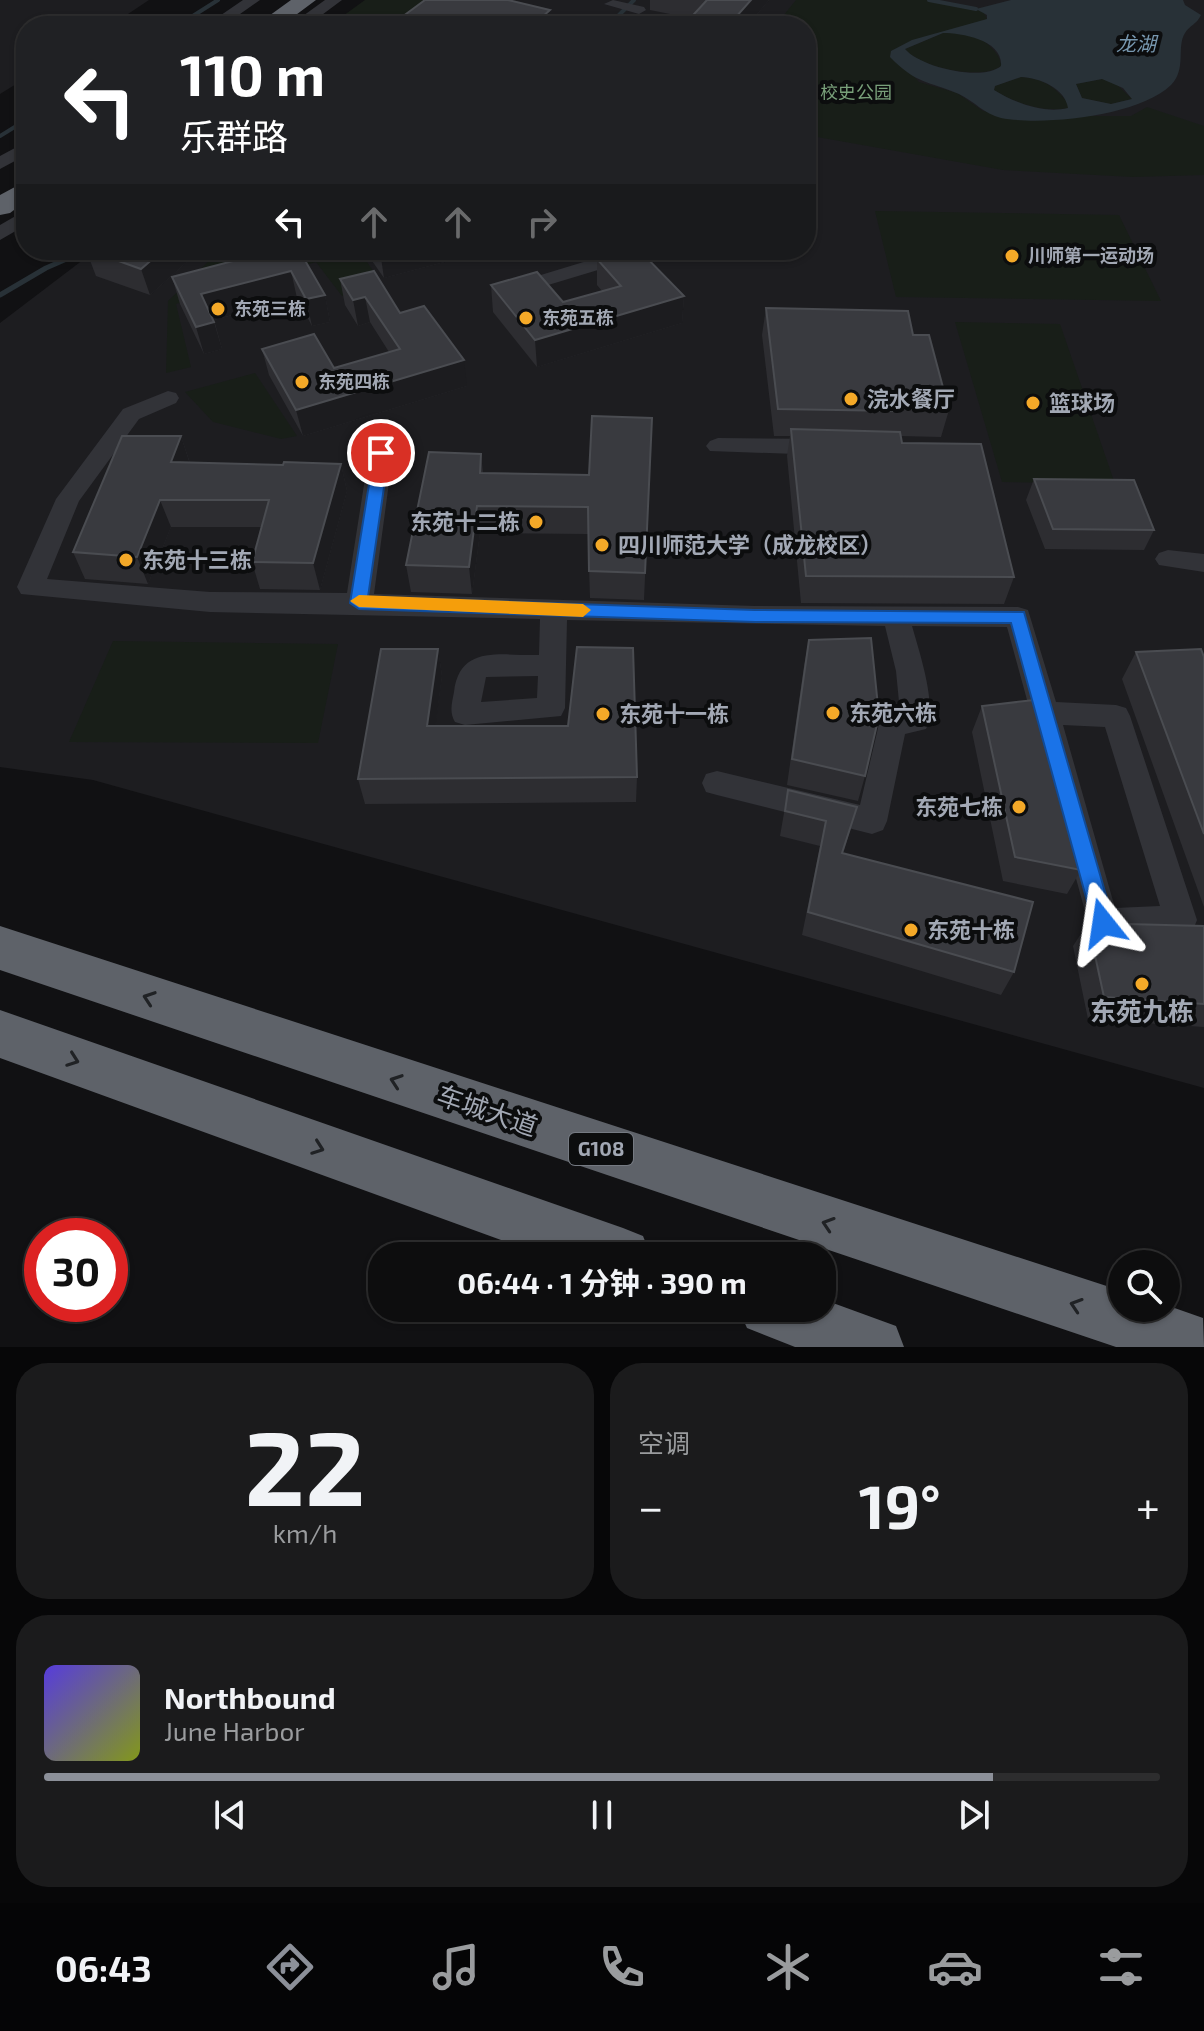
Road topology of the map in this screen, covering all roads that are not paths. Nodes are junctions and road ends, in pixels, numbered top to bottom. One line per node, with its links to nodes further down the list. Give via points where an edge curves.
1 (253, 0): 5 (street)
2 (279, 0): 6 (highway)
3 (305, 0): 7 (highway)
4 (335, 0): 8 (street)
5 (228, 16)
6 (256, 16)
7 (281, 16)
8 (312, 16)
9 (610, 260): 10 (street)
10 (503, 292)
11 (168, 398): 17 (street, via 131,414 68,499 30,587 210,602)
12 (718, 446): 13 (street)
13 (853, 448)
14 (381, 453): 17 (street)
15 (1168, 559): 16 (street)
16 (1204, 563)
17 (359, 603): 18 (street)
18 (554, 609): 19 (street); 20 (street)
19 (896, 616): 21 (street, via 1018,617); 22 (street, via 916,721 893,724 872,821)
20 (552, 665)
21 (1045, 713): 21 (street, via 1103,923 1181,920 1116,716)
22 (717, 783)
23 (0, 948): 28 (highway, 车城大道 / G108, one-way to 23)
24 (0, 1034): 25 (highway, one-way to 25)
25 (584, 1242)
26 (806, 1322): 27 (highway)
27 (875, 1347)
28 (1203, 1347)

